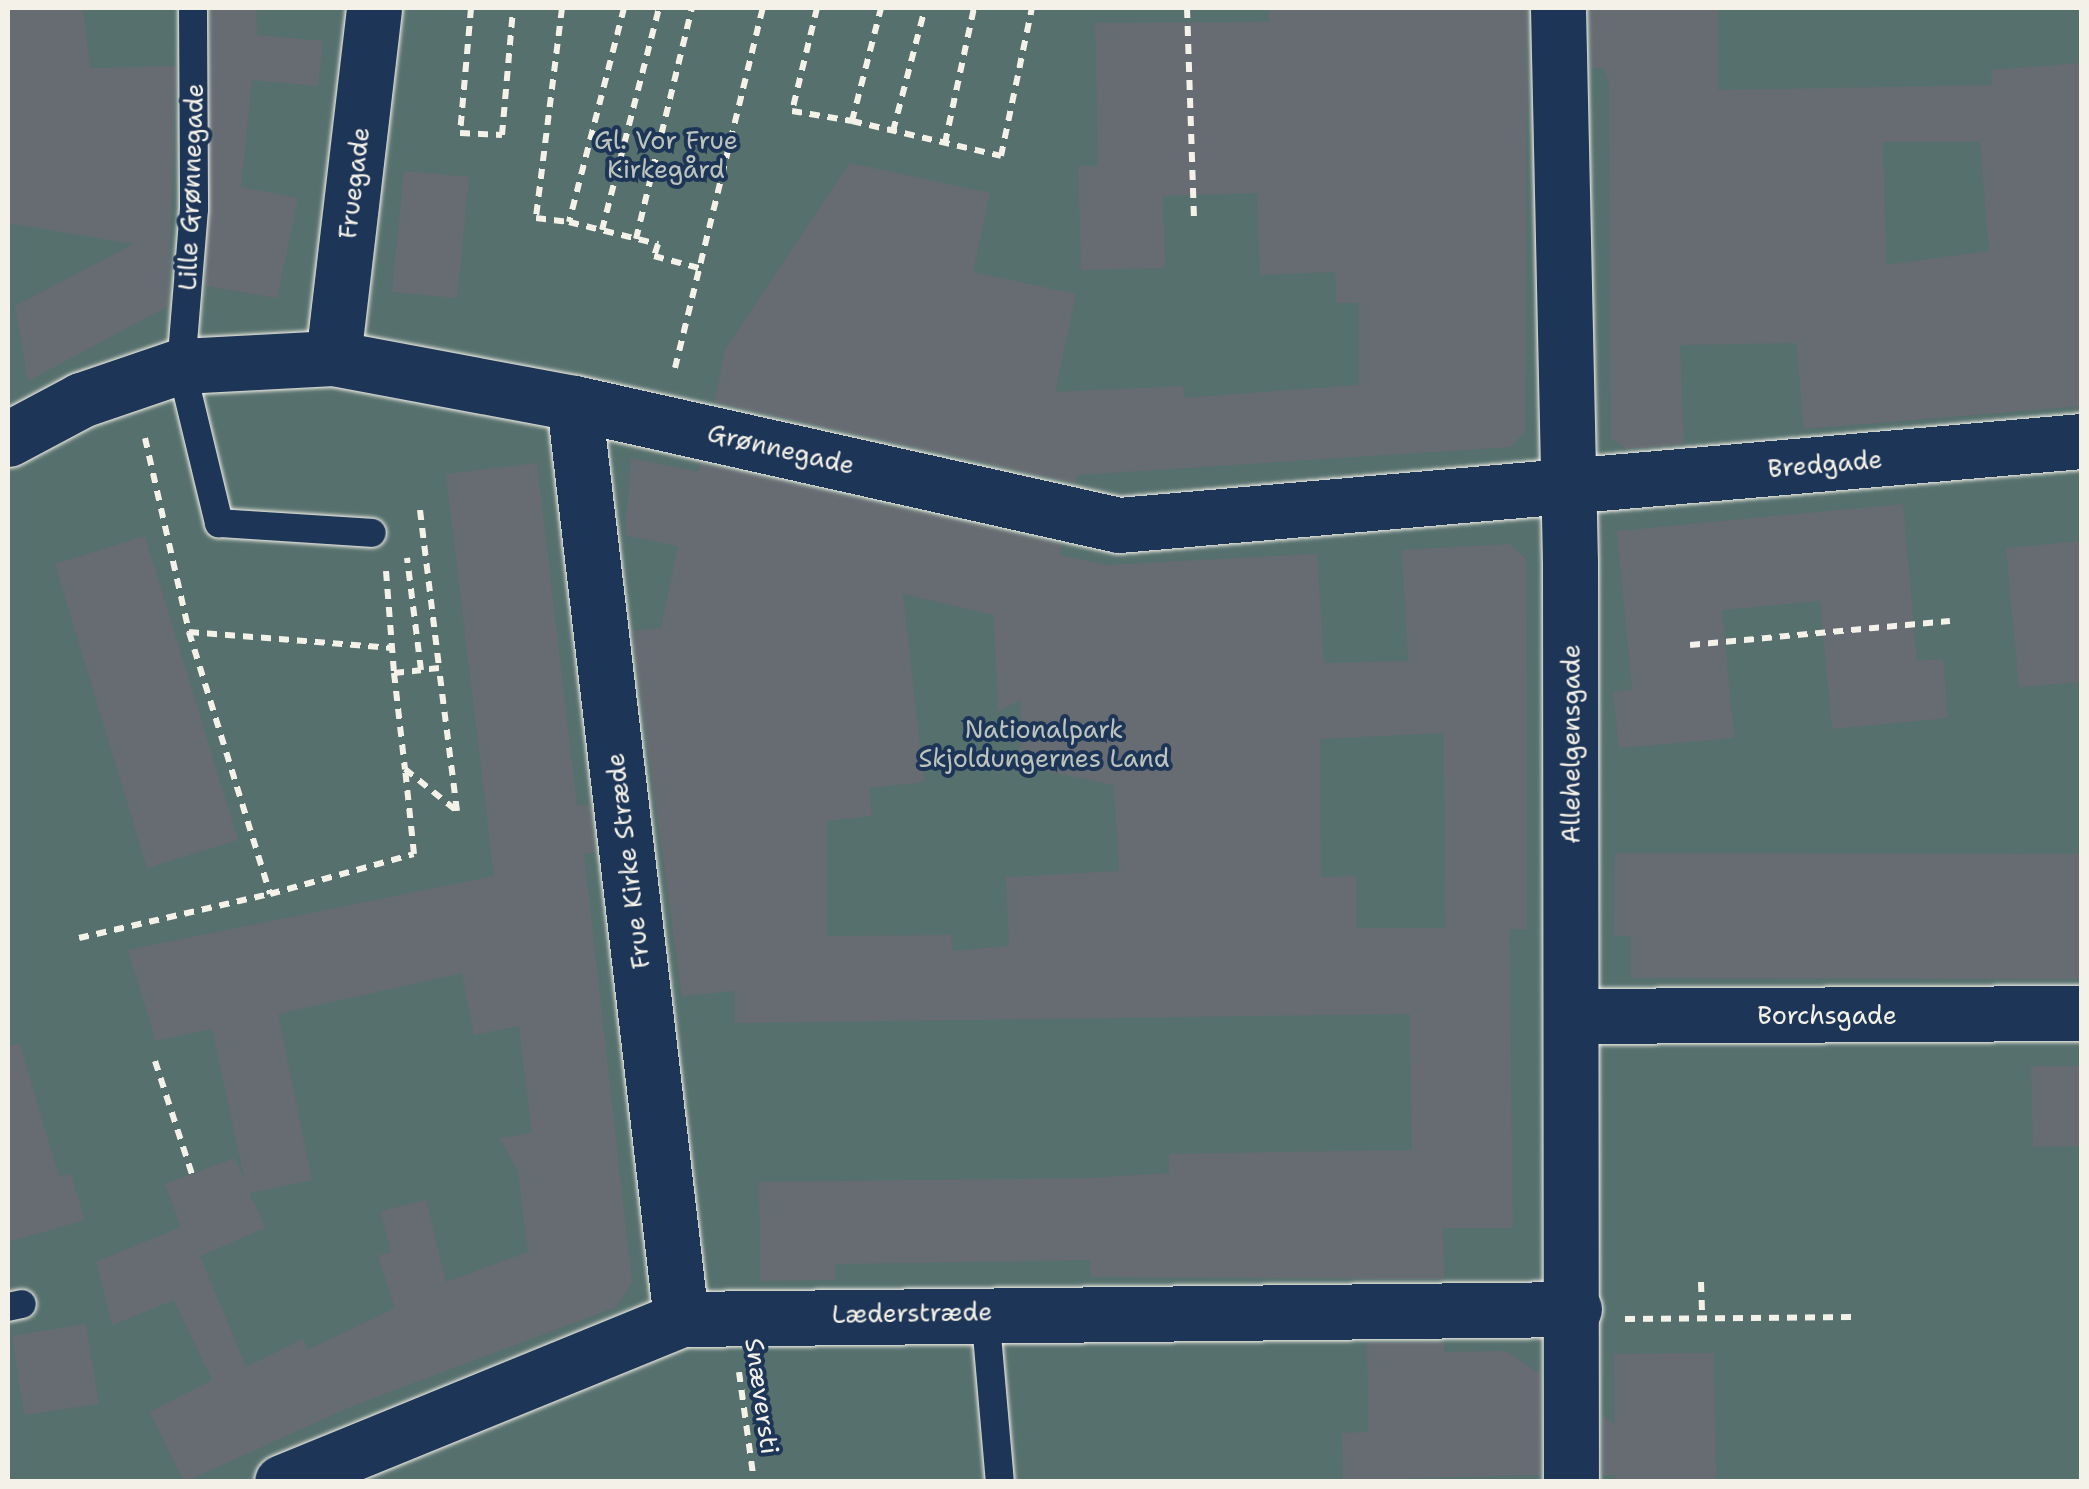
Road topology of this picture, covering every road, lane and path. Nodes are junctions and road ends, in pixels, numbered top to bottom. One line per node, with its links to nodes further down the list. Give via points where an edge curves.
1 (192, 8): 26 (lane, Lille Grønnegade, via 194,209)
2 (374, 8): 25 (street, Fruegade)
3 (471, 8): 4 (path, via 460,133 502,134)
4 (513, 8)
5 (562, 8): 21 (path, via 536,218)
6 (624, 8): 21 (path)
7 (659, 8): 22 (path)
8 (692, 8): 23 (path)
9 (763, 8): 24 (path)
10 (817, 8): 17 (path, via 792,110)
11 (881, 8): 17 (path)
12 (925, 8): 18 (path)
13 (974, 8): 19 (path)
14 (1032, 8): 19 (path, via 1001,156)
15 (1187, 8): 20 (path)
16 (1558, 8): 31 (street, Allehelgensgade)
17 (852, 121): 18 (path)
18 (893, 131): 19 (path)
19 (945, 143)
20 (1194, 218)
21 (568, 222): 22 (path)
22 (602, 230): 23 (path)
23 (636, 239): 24 (path, via 658,244 654,256)
24 (699, 268): 28 (path)
25 (333, 358): 26 (street, Grønnegade); 27 (street, Grønnegade)
26 (157, 374): 29 (street, Grønnegade); 33 (lane, Lille Grønnegade, via 218,523); 35 (path)
27 (574, 403): 28 (street, Grønnegade); 51 (street, Frue Kirke Stræde)
28 (661, 422): 31 (street, Grønnegade, via 1119,525)
29 (8, 440)
30 (2082, 440): 31 (street, Bredgade)
31 (1569, 488): 45 (street, Allehelgensgade)
32 (420, 510): 38 (path)
33 (378, 541): 37 (path); 39 (path, via 406,550)
34 (1950, 621): 36 (path)
35 (189, 632): 37 (path); 42 (path)
36 (1690, 645)
37 (392, 648): 40 (path)
38 (439, 668): 39 (path); 41 (path, via 457,811)
39 (421, 670): 40 (path)
40 (394, 673): 41 (path)
41 (405, 768): 42 (path, via 414,854)
42 (270, 894): 43 (path)
43 (78, 938)
44 (2082, 1013): 45 (street, Borchsgade)
45 (1574, 1016): 50 (street, Allehelgensgade)
46 (155, 1061): 47 (path)
47 (192, 1174)
48 (1701, 1282): 53 (path)
49 (986, 1312): 50 (street, Læderstræde); 51 (street, Læderstræde); 56 (lane)
50 (1574, 1314): 53 (path); 57 (street, Allehelgensgade)
51 (706, 1317): 54 (street, Læderstræde); 55 (path, Snæversti)
52 (1851, 1317): 53 (path)
53 (1702, 1318)
54 (282, 1482)
55 (754, 1482)
56 (1000, 1482)
57 (1571, 1482)

